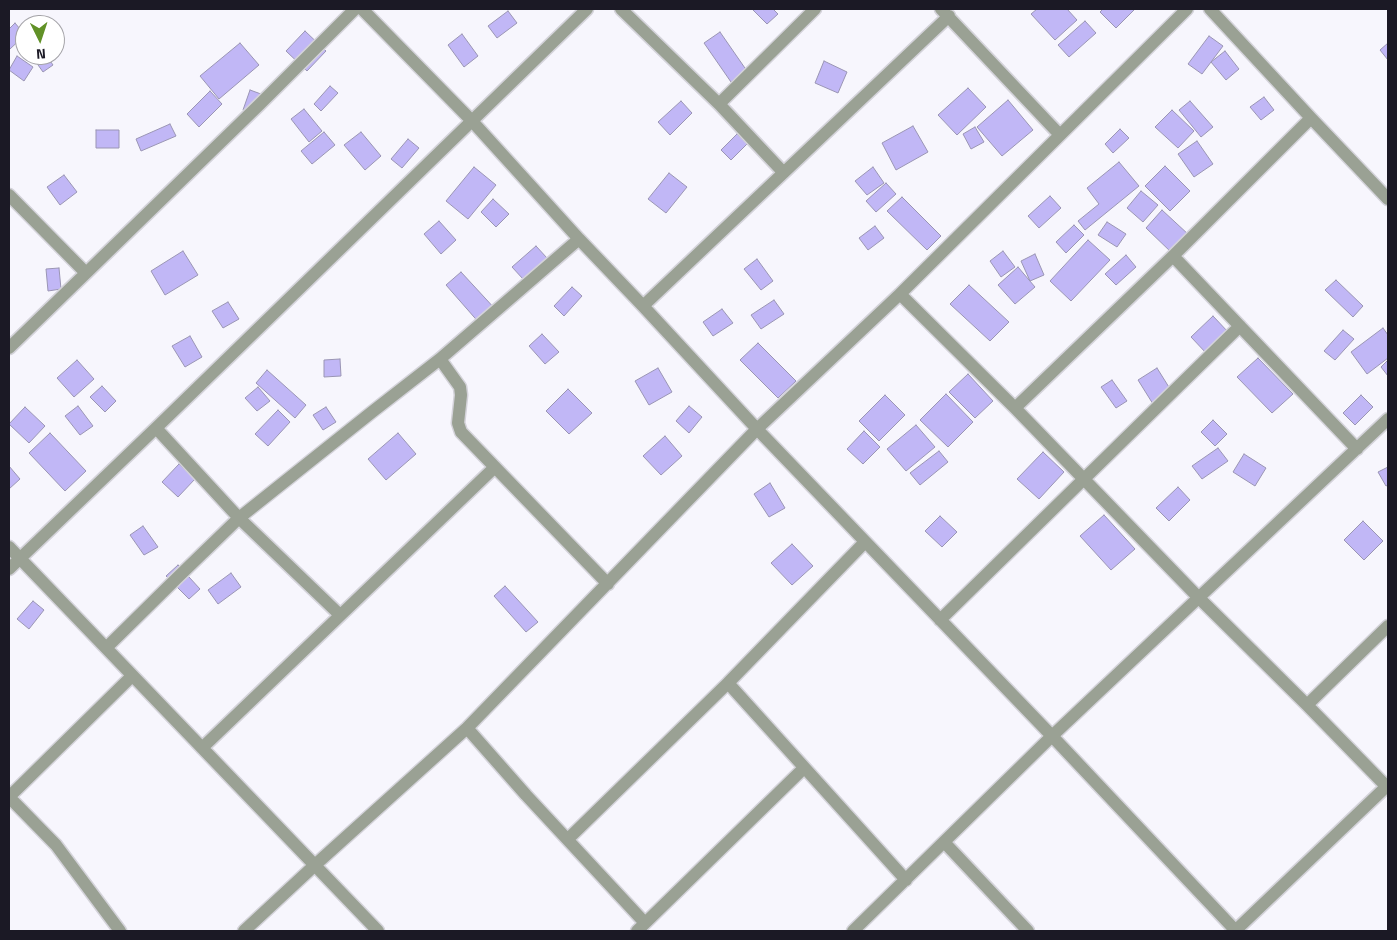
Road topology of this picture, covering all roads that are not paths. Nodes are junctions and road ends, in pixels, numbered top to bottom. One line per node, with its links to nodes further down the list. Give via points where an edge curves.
1 (354, 9): 18 (street, via 260,105)
2 (362, 9): 11 (street)
3 (587, 9): 11 (street)
4 (621, 9): 9 (street)
5 (815, 9): 9 (street)
6 (1187, 9): 12 (street)
7 (1210, 9): 10 (street)
8 (945, 13): 12 (street); 13 (street)
9 (718, 104): 13 (street)
10 (1311, 118): 15 (street); 17 (street)
11 (472, 120): 16 (street); 26 (street)
12 (1060, 135): 19 (street)
13 (783, 172): 20 (street)
14 (9, 195): 18 (street)
15 (1388, 199)
16 (580, 239): 20 (street); 23 (street)
17 (1173, 256): 21 (street); 24 (street)
18 (85, 272): 22 (street)
19 (900, 294): 24 (street); 27 (street)
20 (643, 306): 27 (street)
21 (1240, 326): 28 (street); 30 (street)
22 (9, 348)
23 (440, 359): 29 (street, via 460,387 458,423 461,432); 31 (street)
24 (1015, 408): 30 (street)
25 (1388, 419): 28 (street)
26 (156, 428): 31 (street); 34 (street)
27 (757, 429): 32 (street); 36 (street)
28 (1356, 448): 37 (street)
29 (495, 466): 36 (street); 38 (street)
30 (1084, 479): 37 (street); 39 (street)
31 (239, 518): 38 (street); 41 (street)
32 (865, 542): 39 (street); 43 (street)
33 (9, 547): 34 (street)
34 (20, 558): 35 (street); 41 (street)
35 (9, 569)
36 (608, 584): 45 (street)
37 (1199, 598): 44 (street); 46 (street)
38 (340, 615): 47 (street)
39 (940, 620): 46 (street)
40 (1388, 626): 44 (street)
41 (106, 648): 42 (street)
42 (132, 676): 47 (street); 50 (street)
43 (728, 682): 48 (street); 51 (street)
44 (1307, 705): 49 (street)
45 (467, 728): 51 (street); 53 (street)
46 (1052, 736): 52 (street); 61 (street)
47 (202, 748): 53 (street)
48 (804, 768): 54 (street); 55 (street)
49 (1387, 786): 61 (street)
50 (9, 797): 56 (street, via 56,845)
51 (568, 839): 55 (street)
52 (944, 842): 54 (street); 60 (street)
53 (315, 865): 57 (street); 58 (street)
54 (906, 880): 59 (street)
55 (641, 927)
56 (120, 931)
57 (244, 931)
58 (378, 931)
59 (853, 931)
60 (1028, 931)
61 (1235, 931)

